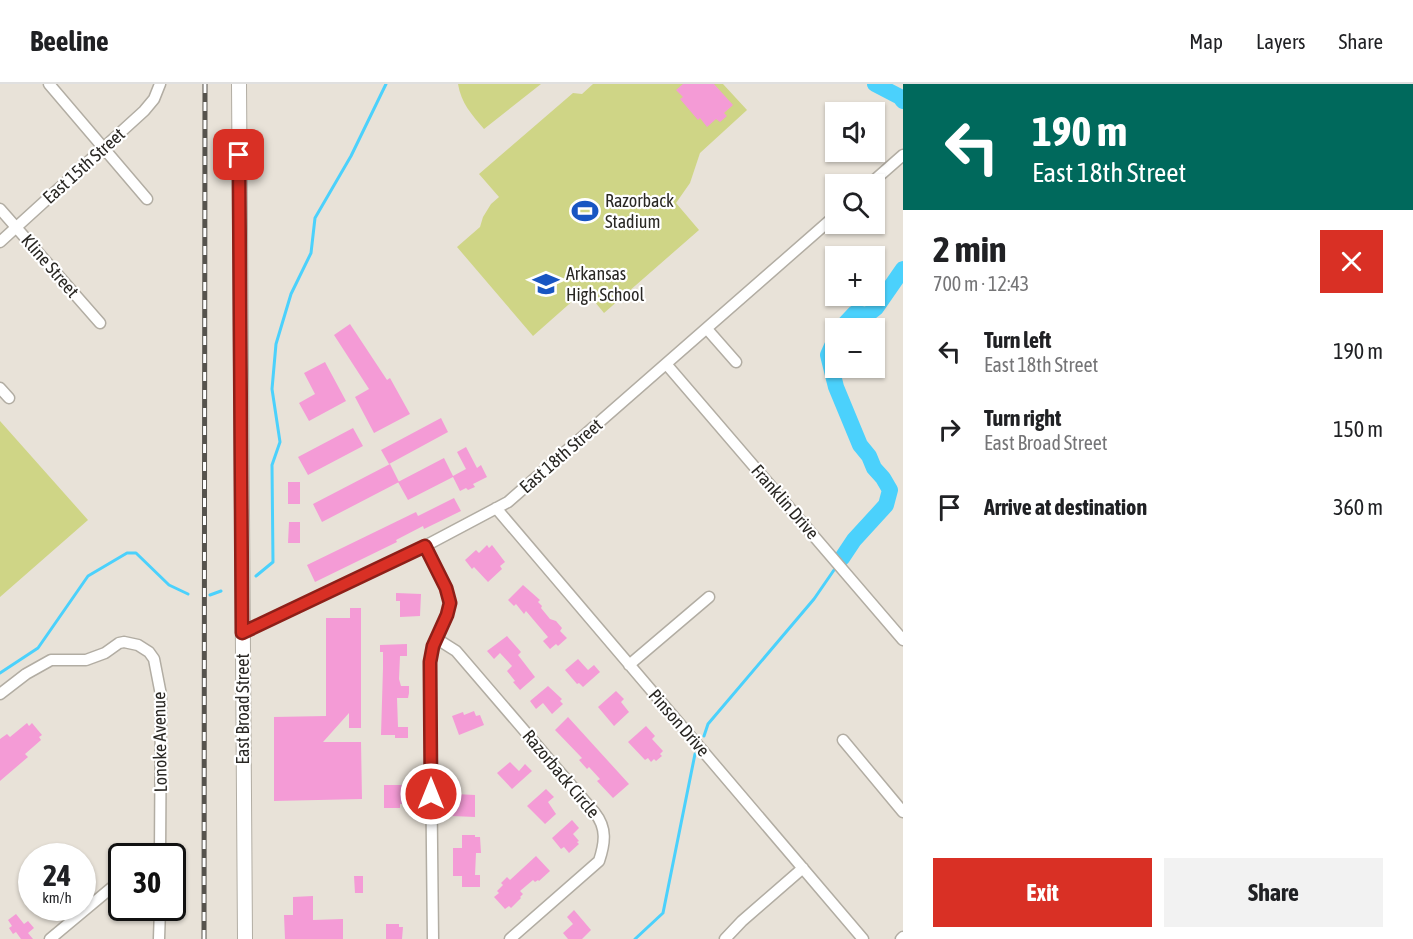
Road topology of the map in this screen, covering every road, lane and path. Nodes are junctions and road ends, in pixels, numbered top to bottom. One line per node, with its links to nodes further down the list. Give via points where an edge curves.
1 (49, 84): 4 (street)
2 (160, 84): 4 (street, East 15th Street, via 144,111)
3 (239, 84): 21 (main road, East Broad Street)
4 (103, 147): 7 (street); 10 (street, East 15th Street)
5 (903, 155): 6 (street)
6 (881, 174)
7 (147, 199)
8 (0, 209): 10 (street, Kline Street)
9 (825, 225): 13 (street, East 18th Street)
10 (16, 228): 11 (street, East 15th Street); 12 (street, Kline Street)
11 (0, 242)
12 (100, 323)
13 (707, 329): 14 (street); 15 (street, East 18th Street)
14 (736, 362)
15 (667, 365): 18 (street, East 18th Street, via 508,502); 23 (street, Franklin Drive)
16 (0, 388): 17 (street)
17 (9, 398)
18 (496, 508): 19 (street, East 18th Street); 24 (street, Pinson Drive)
19 (425, 546): 21 (street, East 18th Street); 22 (street, via 450,603)
20 (709, 597): 24 (street)
21 (242, 633): 34 (main road, East Broad Street)
22 (436, 639): 35 (street, via 430,662); 36 (street, Razorback Circle, via 456,651 484,683 601,820 604,831 599,861)
23 (903, 640)
24 (629, 665): 29 (street, Pinson Drive)
25 (0, 694): 28 (street, Lonoke Avenue, via 51,660 86,660 124,642 148,652 154,658 161,695)
26 (843, 740): 27 (street)
27 (903, 812)
28 (157, 843)
29 (803, 868): 37 (street); 38 (street, Pinson Drive)
30 (108, 891): 32 (street)
31 (160, 921): 33 (street)
32 (50, 939)
33 (159, 939)
34 (245, 939)
35 (433, 939)
36 (510, 939)
37 (725, 939)
38 (863, 939)

